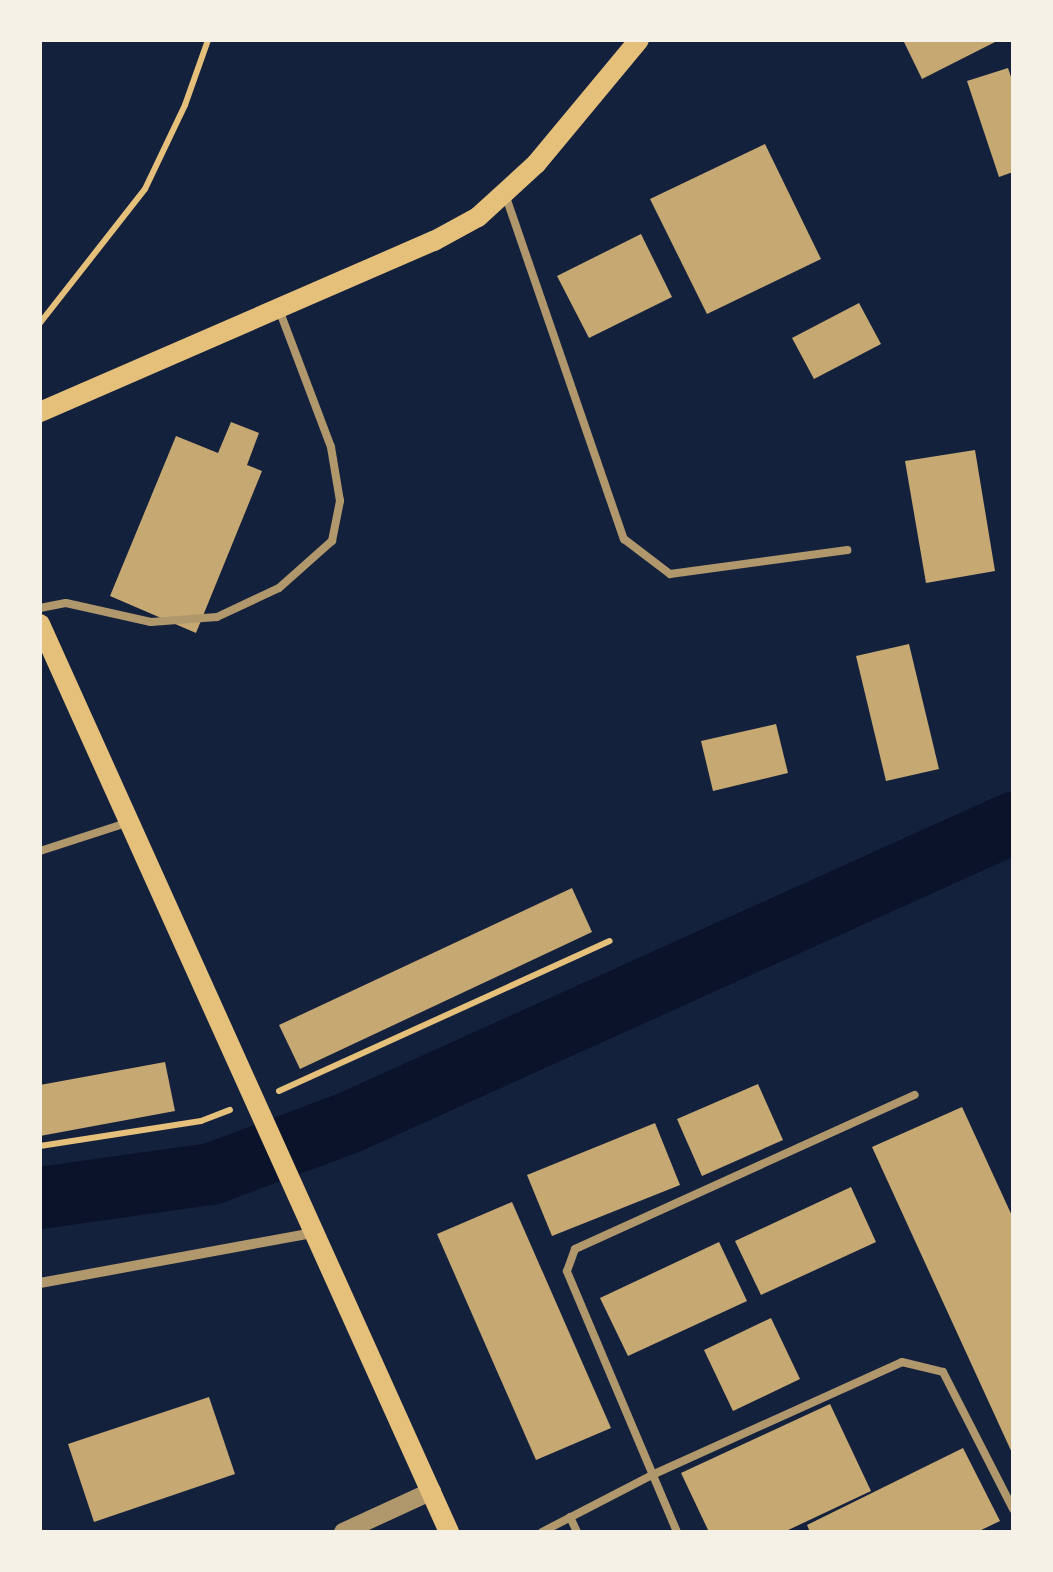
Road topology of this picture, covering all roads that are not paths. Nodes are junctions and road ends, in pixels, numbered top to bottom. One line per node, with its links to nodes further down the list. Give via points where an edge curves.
1 (639, 40): 2 (main road)
2 (506, 196): 3 (main road, via 434,241); 5 (lane, via 624,539 670,574)
3 (278, 309): 4 (main road); 6 (lane, via 332,447 340,501 332,541 278,588 217,617 151,622 66,604)
4 (40, 412)
5 (847, 550)
6 (40, 608)
7 (40, 624): 8 (main road)
8 (129, 822): 9 (lane); 11 (main road)
9 (40, 851)
10 (915, 1095): 13 (lane, via 576,1249 567,1271)
11 (313, 1233): 12 (street); 14 (main road)
12 (40, 1283)
13 (652, 1476): 15 (lane, via 902,1362 943,1372); 16 (lane); 21 (lane)
14 (432, 1491): 17 (street); 18 (main road)
15 (1013, 1509)
16 (570, 1517): 19 (lane); 20 (lane)
17 (343, 1532)
18 (450, 1532)
19 (542, 1532)
20 (578, 1532)
21 (677, 1532)

